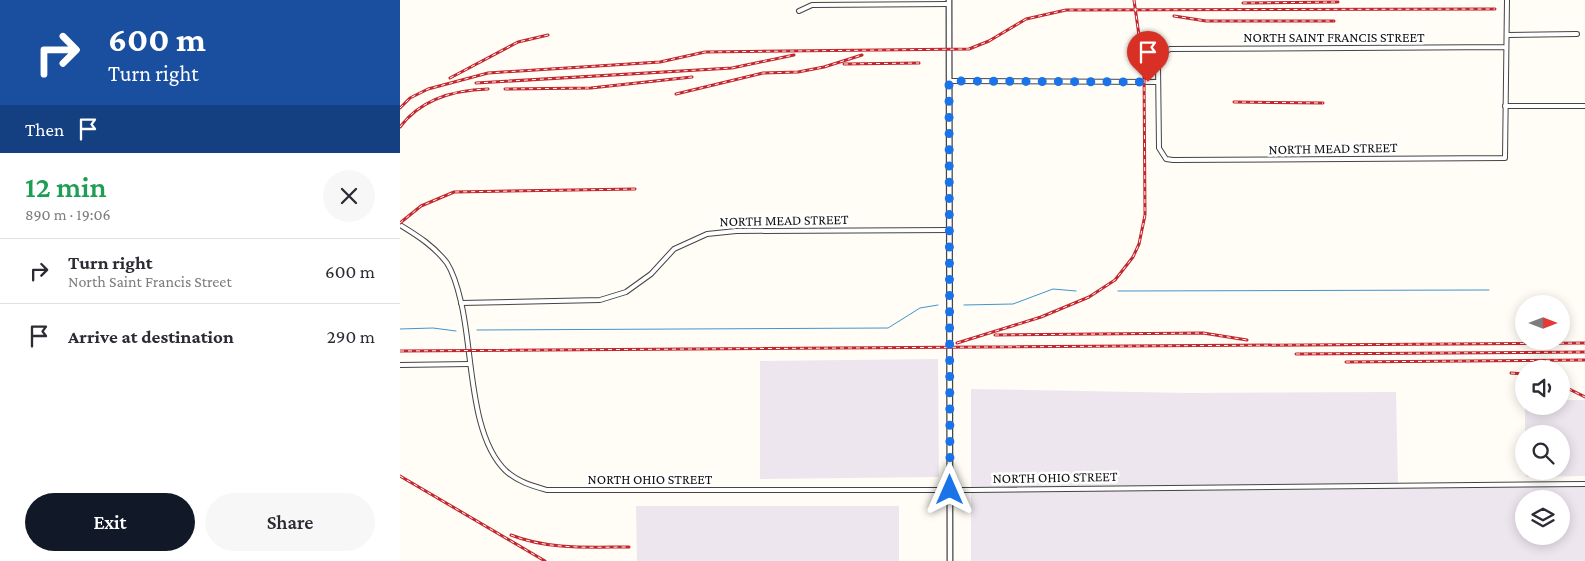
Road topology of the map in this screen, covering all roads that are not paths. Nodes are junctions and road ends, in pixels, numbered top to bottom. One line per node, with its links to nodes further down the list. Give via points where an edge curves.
1 (1508, 0): 5 (street)
2 (949, 2): 3 (street, via 812,5); 7 (street)
3 (799, 11)
4 (1577, 34): 5 (street)
5 (1507, 35): 6 (street)
6 (1506, 47): 8 (street, NORTH SAINT FRANCIS STREET, via 1178,48 1163,52 1158,65); 9 (street)
7 (949, 81): 8 (street); 12 (street)
8 (1158, 82): 9 (street, NORTH MEAD STREET, via 1159,148 1163,156 1173,160 1505,158)
9 (1505, 106): 10 (street)
10 (1585, 106)
11 (400, 225): 13 (street, via 433,246 448,264)
12 (950, 230): 13 (street, NORTH MEAD STREET, via 736,231 707,234 674,249 651,274 626,292 600,300); 17 (street)
13 (461, 303): 14 (street)
14 (470, 364): 15 (street); 17 (street, NORTH OHIO STREET, via 481,426 493,455 507,472 526,484 547,490)
15 (400, 366)
16 (1585, 484): 17 (street, NORTH OHIO STREET)
17 (950, 490): 18 (street)
18 (950, 561)

